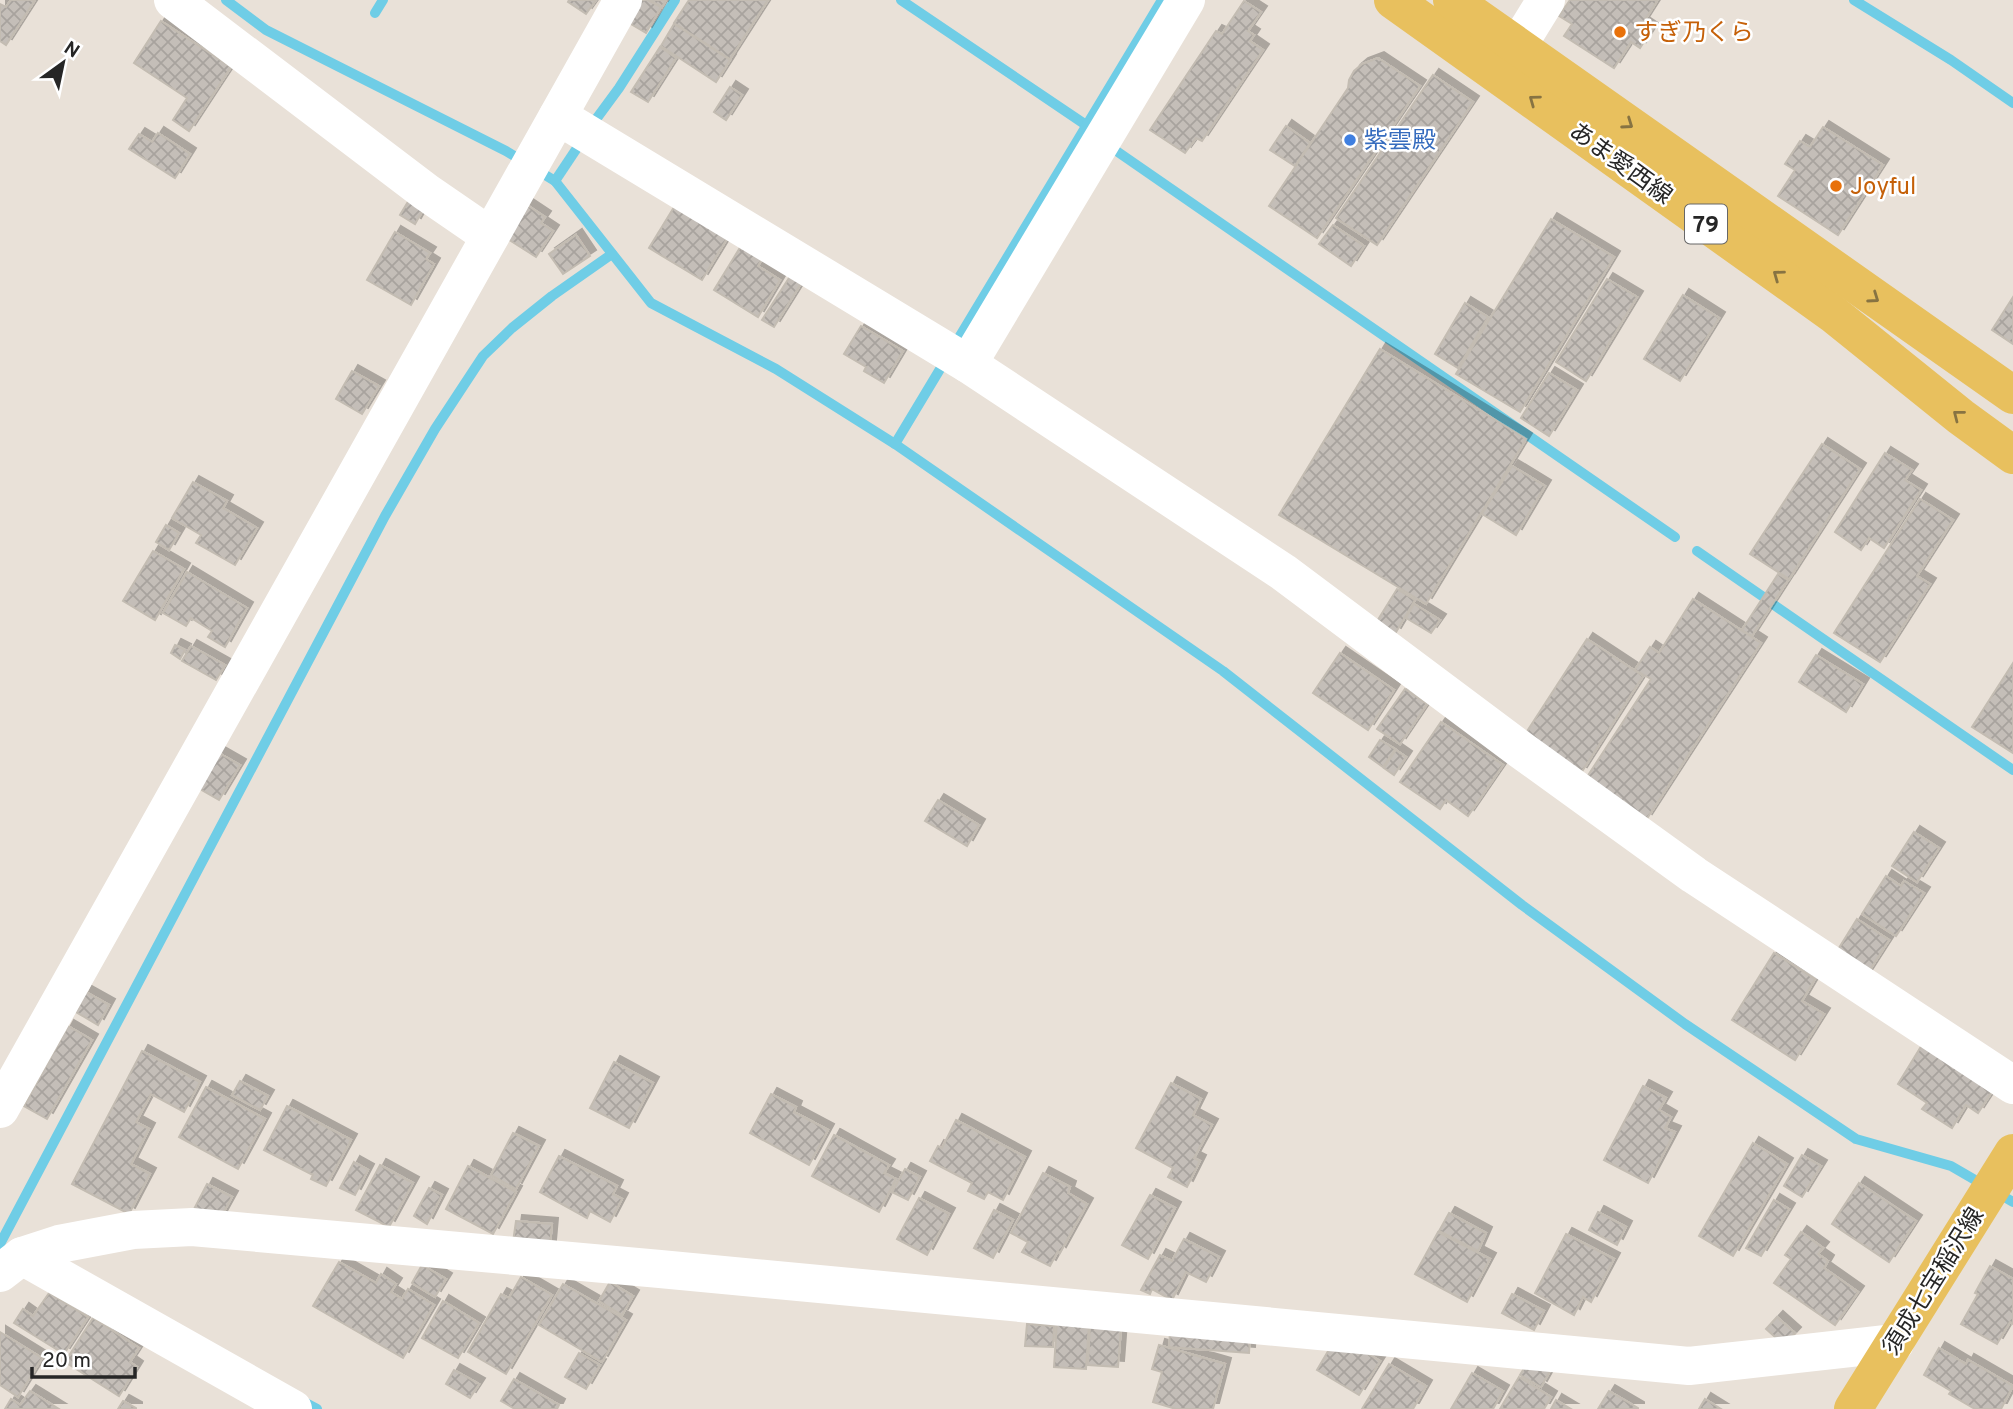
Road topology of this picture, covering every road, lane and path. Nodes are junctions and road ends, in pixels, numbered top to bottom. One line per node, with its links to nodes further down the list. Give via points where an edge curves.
1 (173, 0): 9 (street)
2 (623, 0): 8 (street)
3 (1186, 0): 10 (street)
4 (1393, 0): 12 (main road, あま愛西線 / 79, one-way to 4, via 1833,314)
5 (1452, 0): 7 (main road, あま愛西線 / 79)
6 (1546, 0): 7 (street)
7 (1517, 47): 11 (main road, あま愛西線 / 79, one-way to 11)
8 (549, 132): 9 (street); 10 (street)
9 (490, 236): 14 (street)
10 (956, 356): 13 (street, via 1283,572 1694,875)
11 (2013, 396)
12 (2013, 455)
13 (2013, 1085)
14 (0, 1109)
15 (2013, 1153): 17 (main road, 須成七宝稲沢線)
16 (11, 1265): 17 (street, via 59,1244 133,1230 192,1227 1689,1366); 18 (street)
17 (1895, 1343): 19 (main road, 須成七宝稲沢線)
18 (293, 1409)
19 (1853, 1409)

